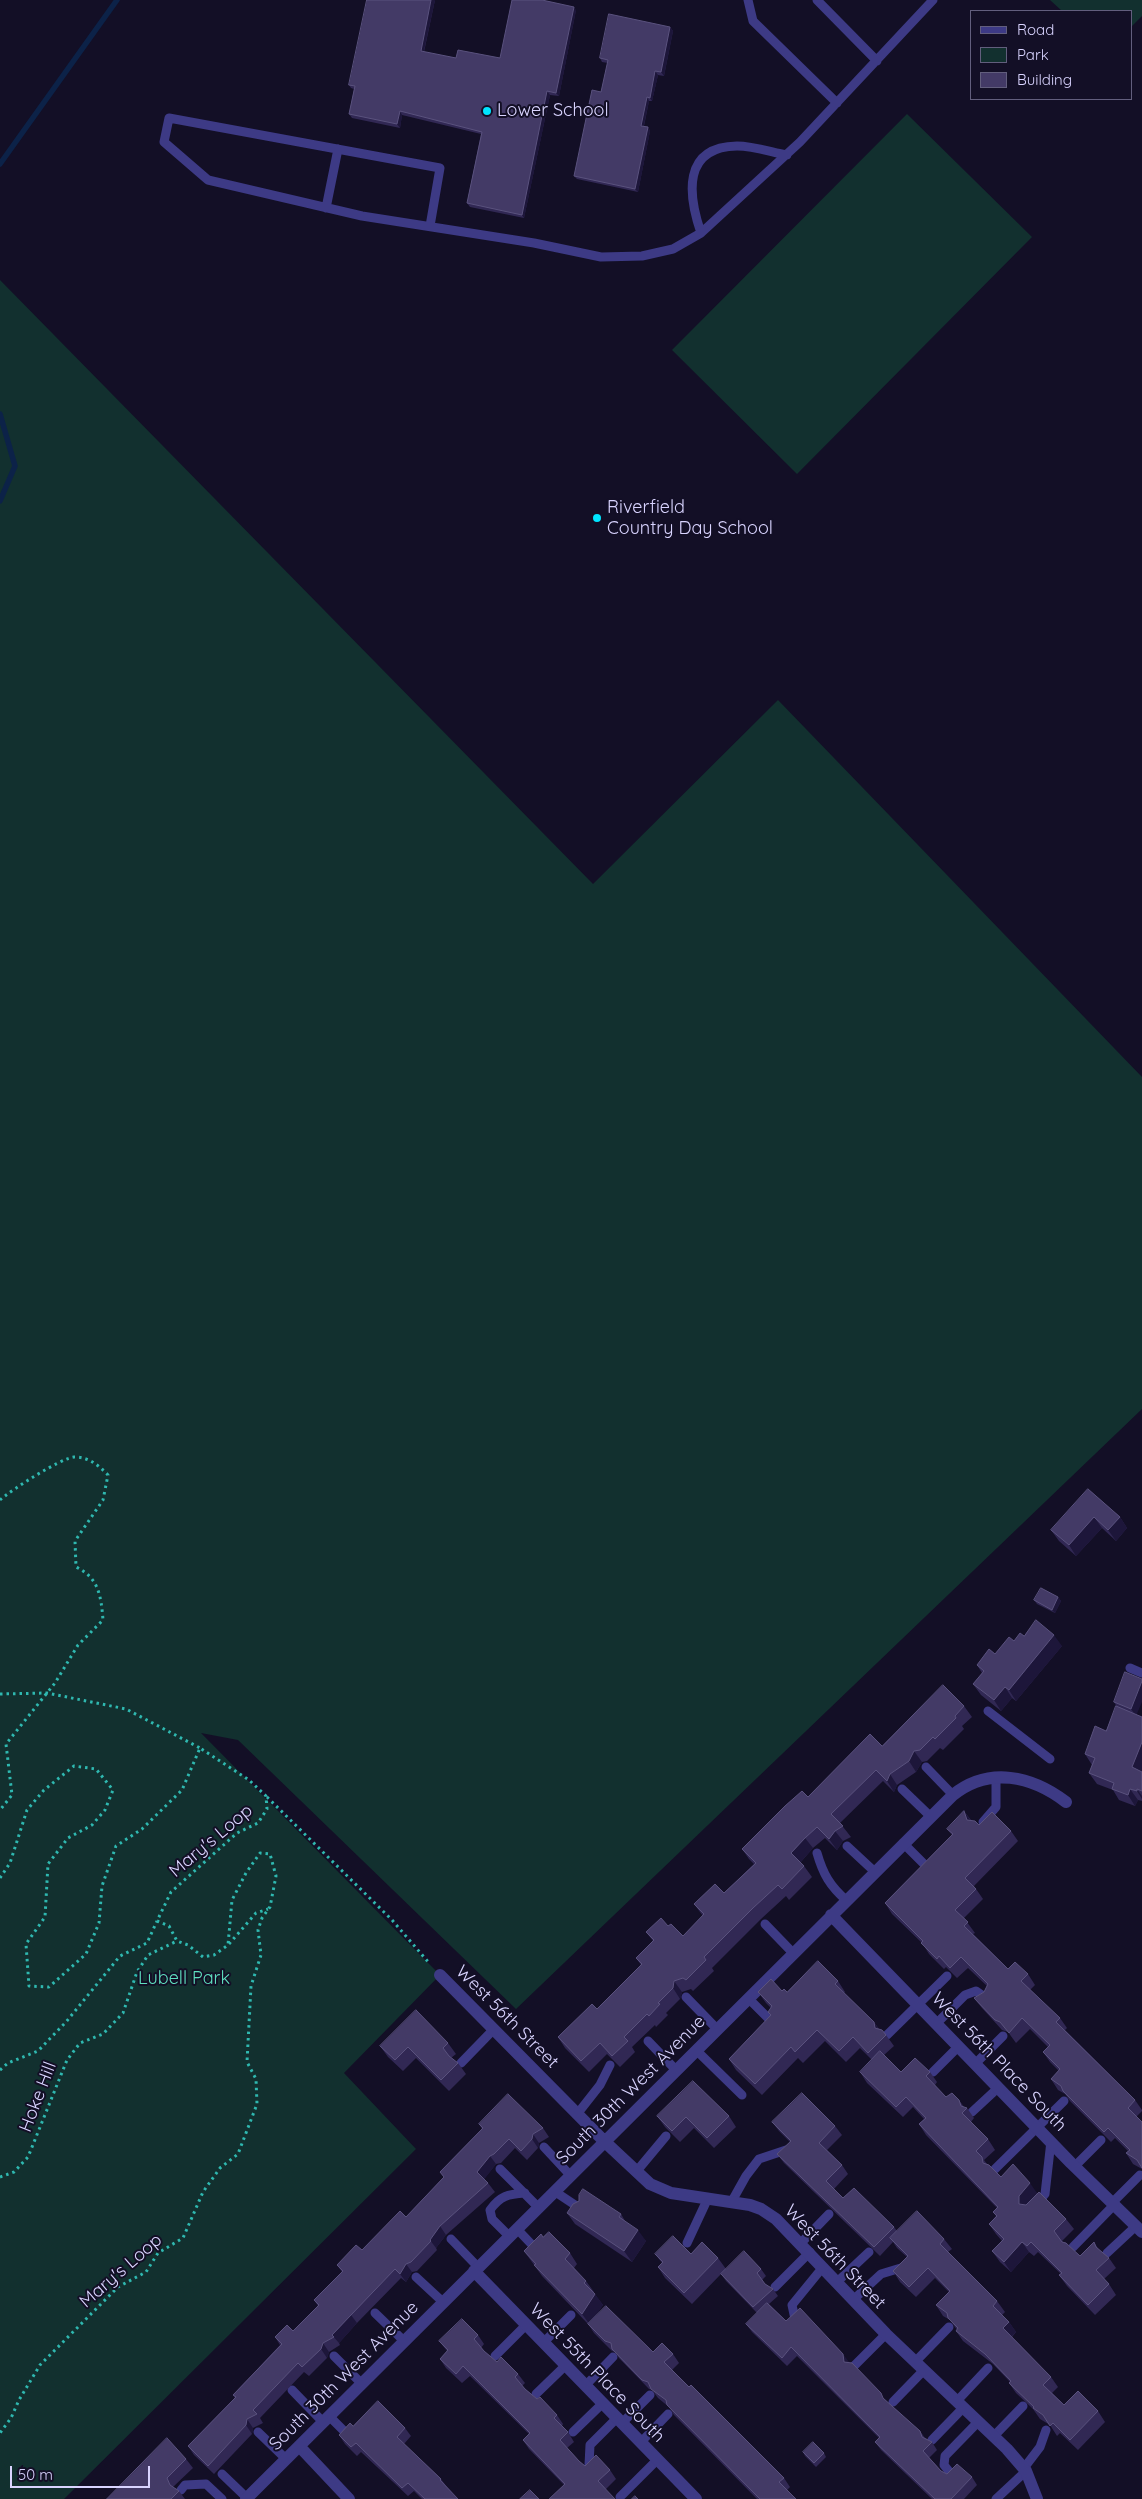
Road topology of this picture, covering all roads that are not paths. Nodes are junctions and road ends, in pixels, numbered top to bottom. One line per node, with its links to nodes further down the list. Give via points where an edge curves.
1 (748, 0): 5 (lane, via 753,21)
2 (818, 0): 4 (lane)
3 (933, 0): 4 (lane)
4 (877, 61): 5 (lane)
5 (836, 103): 7 (lane)
6 (338, 149): 8 (lane); 8 (lane, via 170,118 164,142 208,180); 9 (lane, via 440,168)
7 (787, 154): 10 (lane); 10 (lane, via 739,146 722,148 707,155 696,166 690,182)
8 (326, 208): 9 (lane)
9 (430, 226): 10 (lane, via 600,257 658,253 673,249)
10 (701, 233)
11 (1130, 1668): 12 (lane)
12 (1142, 1673)
13 (988, 1711): 14 (lane)
14 (1050, 1759)
15 (926, 1767): 18 (lane)
16 (996, 1777): 18 (street, South 30th West Avenue, via 974,1782); 19 (street, South 30th West Avenue, via 1016,1777 1034,1782); 21 (lane, via 996,1807)
17 (902, 1788): 20 (lane)
18 (953, 1795): 20 (street, South 30th West Avenue)
19 (1066, 1802)
20 (930, 1816): 22 (street, South 30th West Avenue)
21 (979, 1826)
22 (904, 1843): 25 (lane); 26 (street, South 30th West Avenue)
23 (847, 1846): 26 (lane)
24 (817, 1853): 27 (lane, via 823,1874)
25 (929, 1869)
26 (875, 1872): 27 (street, South 30th West Avenue)
27 (846, 1900): 28 (street, South 30th West Avenue)
28 (831, 1915): 30 (street, South 30th West Avenue); 36 (street, West 56th Place South)
29 (765, 1924): 30 (lane)
30 (793, 1953): 34 (street, South 30th West Avenue)
31 (440, 1974): 39 (street, West 56th Street)
32 (947, 1976): 36 (lane)
33 (686, 1997): 40 (lane)
34 (748, 1998): 37 (lane); 40 (street, South 30th West Avenue)
35 (986, 1998): 38 (lane, via 976,1991 965,1995)
36 (919, 2004): 38 (street, West 56th Place South); 41 (lane)
37 (770, 2020)
38 (937, 2023): 44 (street, West 56th Place South)
39 (494, 2029): 46 (lane); 55 (street, West 56th Street)
40 (717, 2029): 45 (street, South 30th West Avenue)
41 (887, 2035)
42 (1003, 2036): 47 (lane)
43 (648, 2041): 49 (lane)
44 (959, 2046): 47 (street, West 56th Place South); 50 (lane)
45 (696, 2050): 49 (street, South 30th West Avenue); 52 (lane)
46 (461, 2063)
47 (976, 2063): 51 (street, West 56th Place South)
48 (610, 2064): 55 (lane, via 600,2085)
49 (676, 2070): 59 (street, South 30th West Avenue)
50 (933, 2072)
51 (999, 2087): 54 (lane); 56 (street, West 56th Place South)
52 (742, 2095)
53 (1064, 2101): 56 (lane)
54 (972, 2112)
55 (578, 2113): 59 (street, West 56th Street)
56 (1038, 2128): 60 (street, West 56th Place South); 65 (lane)
57 (666, 2136): 66 (lane)
58 (1101, 2140): 63 (lane)
59 (604, 2141): 66 (street, West 56th Street); 67 (street, South 30th West Avenue)
60 (1051, 2141): 63 (street, West 56th Place South); 76 (lane, via 1045,2194)
61 (544, 2147): 67 (lane)
62 (786, 2150): 72 (lane, via 759,2159)
63 (1074, 2166): 73 (street, West 56th Place South)
64 (500, 2168): 70 (lane)
65 (995, 2169)
66 (636, 2172): 71 (street, West 56th Street, via 650,2184 671,2193)
67 (570, 2175): 69 (street, South 30th West Avenue)
68 (1140, 2175): 73 (lane)
69 (554, 2191): 74 (street, South 30th West Avenue); 75 (lane)
70 (524, 2193): 74 (lane); 79 (lane, via 508,2194 498,2199 490,2210 492,2219)
71 (708, 2198): 72 (street, West 56th Street); 81 (lane)
72 (732, 2201): 83 (street, West 56th Street, via 761,2209)
73 (1113, 2204): 78 (street, West 56th Place South); 82 (lane)
74 (538, 2207): 79 (street, South 30th West Avenue)
75 (581, 2209)
76 (1031, 2210)
77 (830, 2214): 83 (lane)
78 (1139, 2229): 86 (lane)
79 (513, 2232): 84 (lane); 89 (street, South 30th West Avenue)
80 (451, 2239): 89 (lane)
81 (687, 2243)
82 (1073, 2247)
83 (805, 2248): 88 (street, West 56th Street); 92 (lane)
84 (537, 2250)
85 (869, 2252): 91 (lane)
86 (1108, 2253)
87 (904, 2266): 93 (lane, via 881,2274)
88 (823, 2268): 91 (street, West 56th Street); 97 (lane, via 792,2305)
89 (476, 2269): 94 (street, South 30th West Avenue); 98 (street, West 55th Place South)
90 (416, 2277): 94 (lane)
91 (837, 2282): 93 (street, West 56th Street)
92 (775, 2287)
93 (854, 2300): 100 (street, West 56th Street)
94 (443, 2302): 101 (street, South 30th West Avenue)
95 (375, 2313): 101 (lane)
96 (571, 2315): 102 (lane)
97 (795, 2320)
98 (526, 2324): 102 (street, West 55th Place South); 104 (lane)
99 (949, 2327): 108 (lane)
100 (886, 2334): 107 (lane); 108 (street, West 56th Street)
101 (404, 2341): 110 (street, South 30th West Avenue)
102 (544, 2342): 106 (street, West 55th Place South)
103 (334, 2356): 110 (lane)
104 (495, 2356)
105 (612, 2357): 111 (lane)
106 (566, 2365): 111 (street, West 55th Place South); 113 (lane)
107 (854, 2366)
108 (919, 2366): 115 (lane); 117 (street, West 56th Street)
109 (988, 2368): 117 (lane)
110 (362, 2383): 120 (street, South 30th West Avenue)
111 (586, 2385): 116 (street, West 55th Place South)
112 (292, 2390): 120 (lane)
113 (536, 2394)
114 (650, 2395): 121 (lane)
115 (892, 2402)
116 (604, 2403): 121 (street, West 55th Place South); 125 (lane)
117 (960, 2404): 122 (street, West 56th Street); 128 (lane)
118 (1023, 2406): 127 (lane)
119 (668, 2414): 129 (lane)
120 (326, 2419): 126 (lane); 130 (street, South 30th West Avenue)
121 (620, 2420): 129 (street, West 55th Place South); 133 (lane, via 590,2445)
122 (979, 2421): 127 (street, West 56th Street); 136 (lane, via 945,2456 944,2465)
123 (1046, 2430): 134 (lane)
124 (258, 2432): 131 (lane)
125 (573, 2432)
126 (347, 2434)
127 (994, 2436): 134 (street, West 56th Street)
128 (932, 2440)
129 (641, 2442): 132 (street, West 55th Place South)
130 (298, 2446): 131 (street, South 30th West Avenue); 141 (street)
131 (286, 2459): 140 (street, South 30th West Avenue)
132 (658, 2460): 138 (lane); 142 (street, West 55th Place South)
133 (588, 2465)
134 (1025, 2470): 143 (lane); 144 (street, West 56th Street)
135 (222, 2474): 140 (lane)
136 (952, 2476)
137 (181, 2490): 139 (lane, via 186,2486 206,2484)
138 (620, 2497)
139 (222, 2499)
140 (246, 2499)
141 (349, 2499)
142 (696, 2499)
143 (996, 2499)
144 (1037, 2499)

